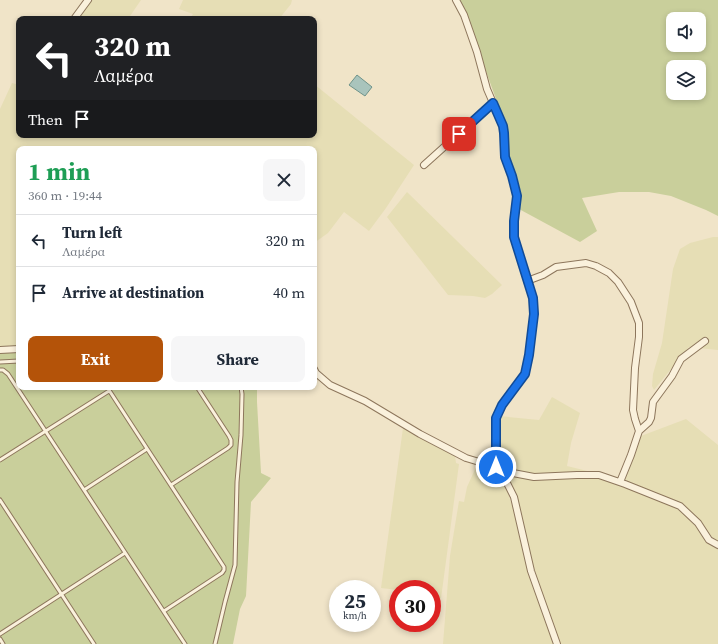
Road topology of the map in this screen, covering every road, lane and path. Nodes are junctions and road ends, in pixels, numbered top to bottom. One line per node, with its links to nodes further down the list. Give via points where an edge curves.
1 (88, 0): 3 (street)
2 (456, 0): 4 (street, via 464,14)
3 (76, 16)
4 (493, 103): 5 (street); 6 (street, via 503,126 505,157 517,196 514,237)
5 (424, 165)
6 (527, 281): 19 (street, via 556,267 586,263 609,273 618,282 631,302 639,323 633,410); 23 (street, via 533,298 534,314 529,355 525,374 502,405 496,418)
7 (705, 341): 19 (street, via 681,358 672,376 653,402 652,418)
8 (16, 349): 9 (street)
9 (0, 350)
10 (16, 361): 11 (lane)
11 (0, 362)
12 (0, 370): 14 (lane, via 8,374)
13 (317, 374): 23 (street, via 330,385 365,401 466,458)
14 (16, 387)
15 (18, 390): 20 (lane)
16 (199, 390): 25 (lane, via 229,436 231,445)
17 (241, 390): 37 (lane, via 235,565)
18 (109, 391): 20 (lane); 21 (lane)
19 (639, 431): 24 (street)
20 (45, 432): 22 (lane); 26 (lane)
21 (147, 449): 25 (lane); 26 (lane)
22 (0, 460)
23 (496, 467): 24 (street, via 534,476 599,476); 38 (street, via 514,497 531,571)
24 (620, 482): 28 (street, via 680,506 698,523 709,540)
25 (171, 486): 31 (lane, via 222,562 224,570)
26 (84, 490): 29 (lane)
27 (0, 500): 30 (lane)
28 (718, 545)
29 (125, 553): 30 (lane); 31 (lane)
30 (62, 595): 32 (lane); 35 (lane)
31 (164, 611): 36 (lane)
32 (0, 634)
33 (0, 639): 34 (lane)
34 (3, 644)
35 (94, 644)
36 (185, 644)
37 (215, 644)
38 (557, 644)

